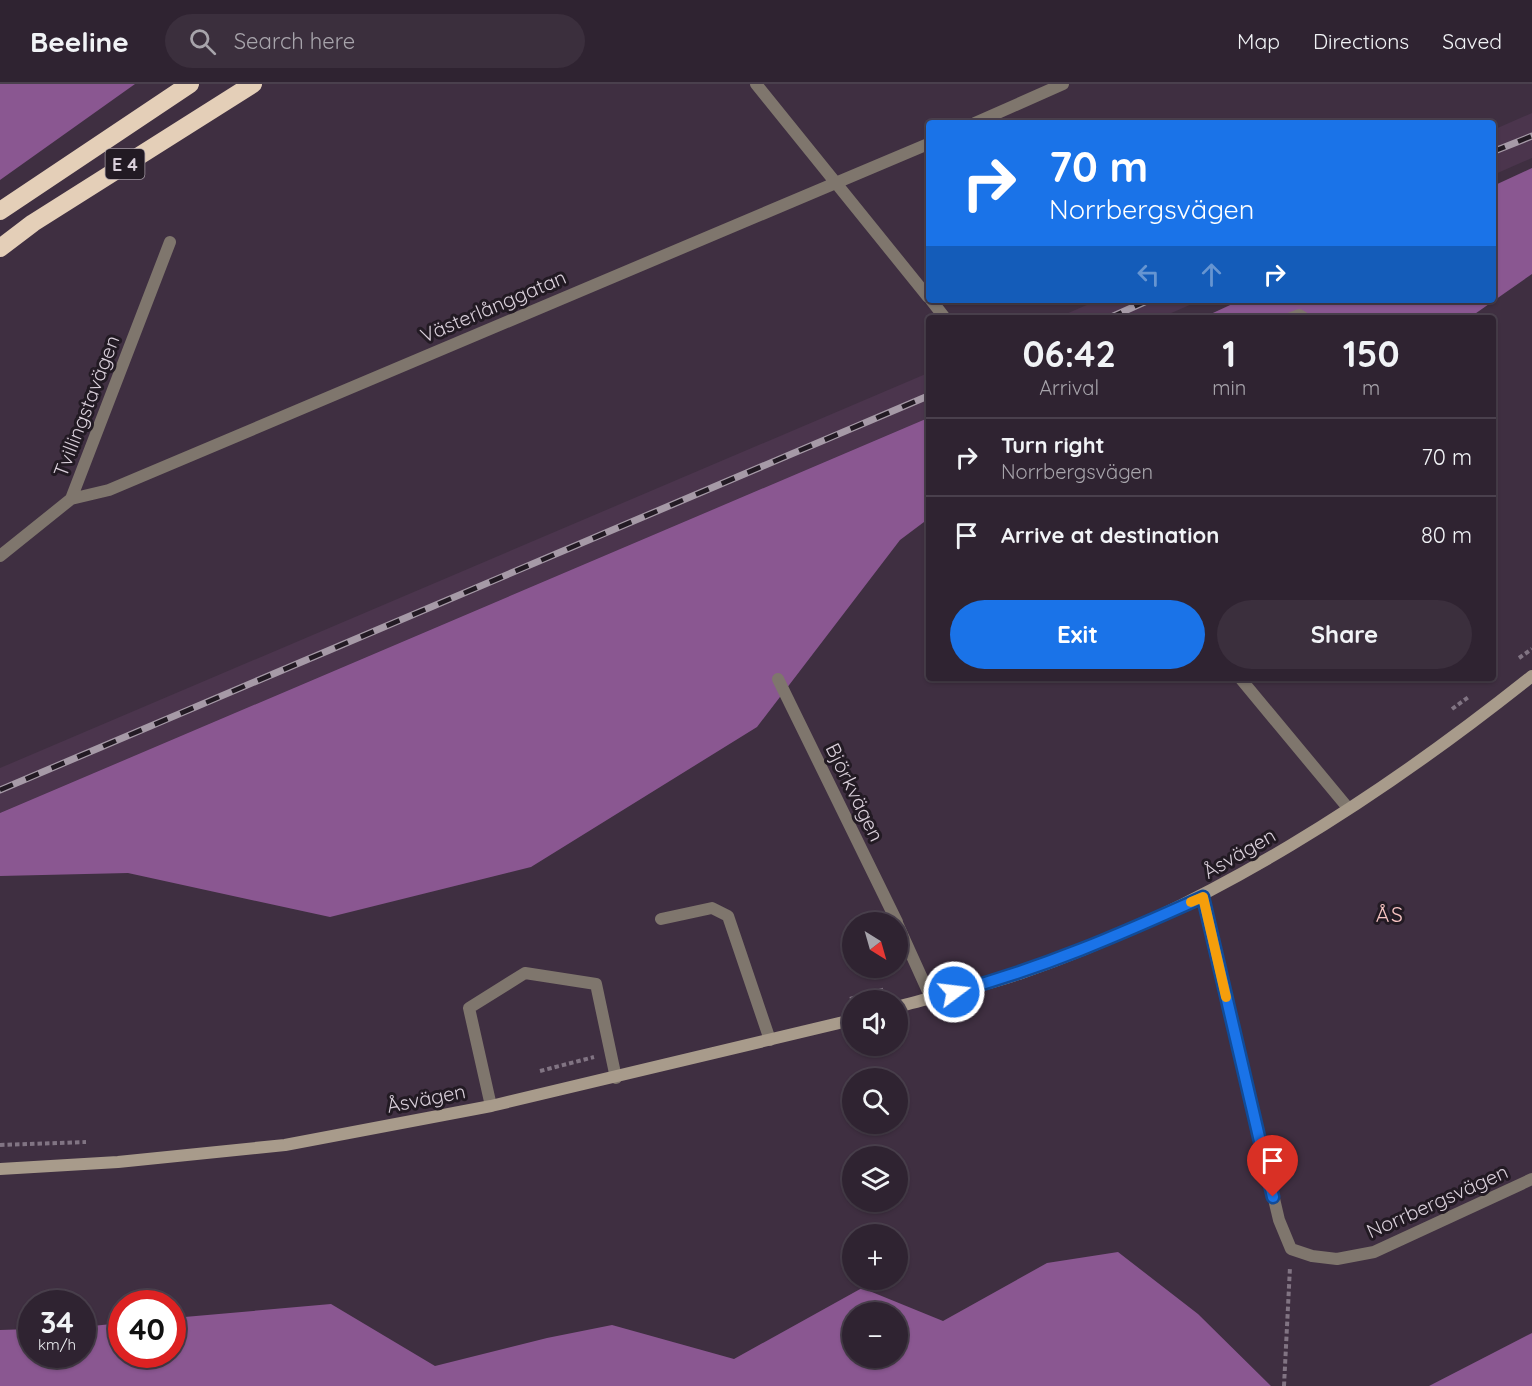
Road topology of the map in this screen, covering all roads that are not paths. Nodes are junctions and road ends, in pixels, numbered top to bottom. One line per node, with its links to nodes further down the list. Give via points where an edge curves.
1 (190, 84): 8 (highway, E 4)
2 (253, 84): 10 (highway, E 4, via 33,223)
3 (756, 84): 7 (street)
4 (1063, 84): 5 (street)
5 (982, 120)
6 (926, 145): 7 (street, Västerlånggatan)
7 (839, 184): 11 (street); 12 (street, Västerlånggatan, via 109,490)
8 (0, 211)
9 (170, 242): 12 (street, Tvillingstavägen)
10 (0, 248)
11 (926, 293)
12 (71, 499): 13 (street, Tvillingstavägen)
13 (0, 556)
14 (1532, 676): 17 (street, Åsvägen)
15 (778, 679): 19 (street, Björkvägen)
16 (1242, 681): 17 (street)
17 (1348, 808): 18 (street, Åsvägen)
18 (1203, 897): 22 (street, Åsvägen, via 1023,973); 29 (street, Norrbergsvägen, via 1279,1220 1291,1249 1337,1258 1374,1252)
19 (892, 912)
20 (661, 919): 25 (street, via 712,908 728,916)
21 (908, 946): 22 (street, Björkvägen)
22 (931, 998): 23 (street, Åsvägen)
23 (908, 1004)
24 (842, 1022): 25 (street, Åsvägen)
25 (770, 1040): 26 (street, Åsvägen)
26 (616, 1078): 27 (street, Åsvägen); 27 (street, via 596,984 525,973 469,1008)
27 (491, 1106): 28 (street, Åsvägen, via 285,1145)
28 (0, 1169)
29 (1532, 1179)

